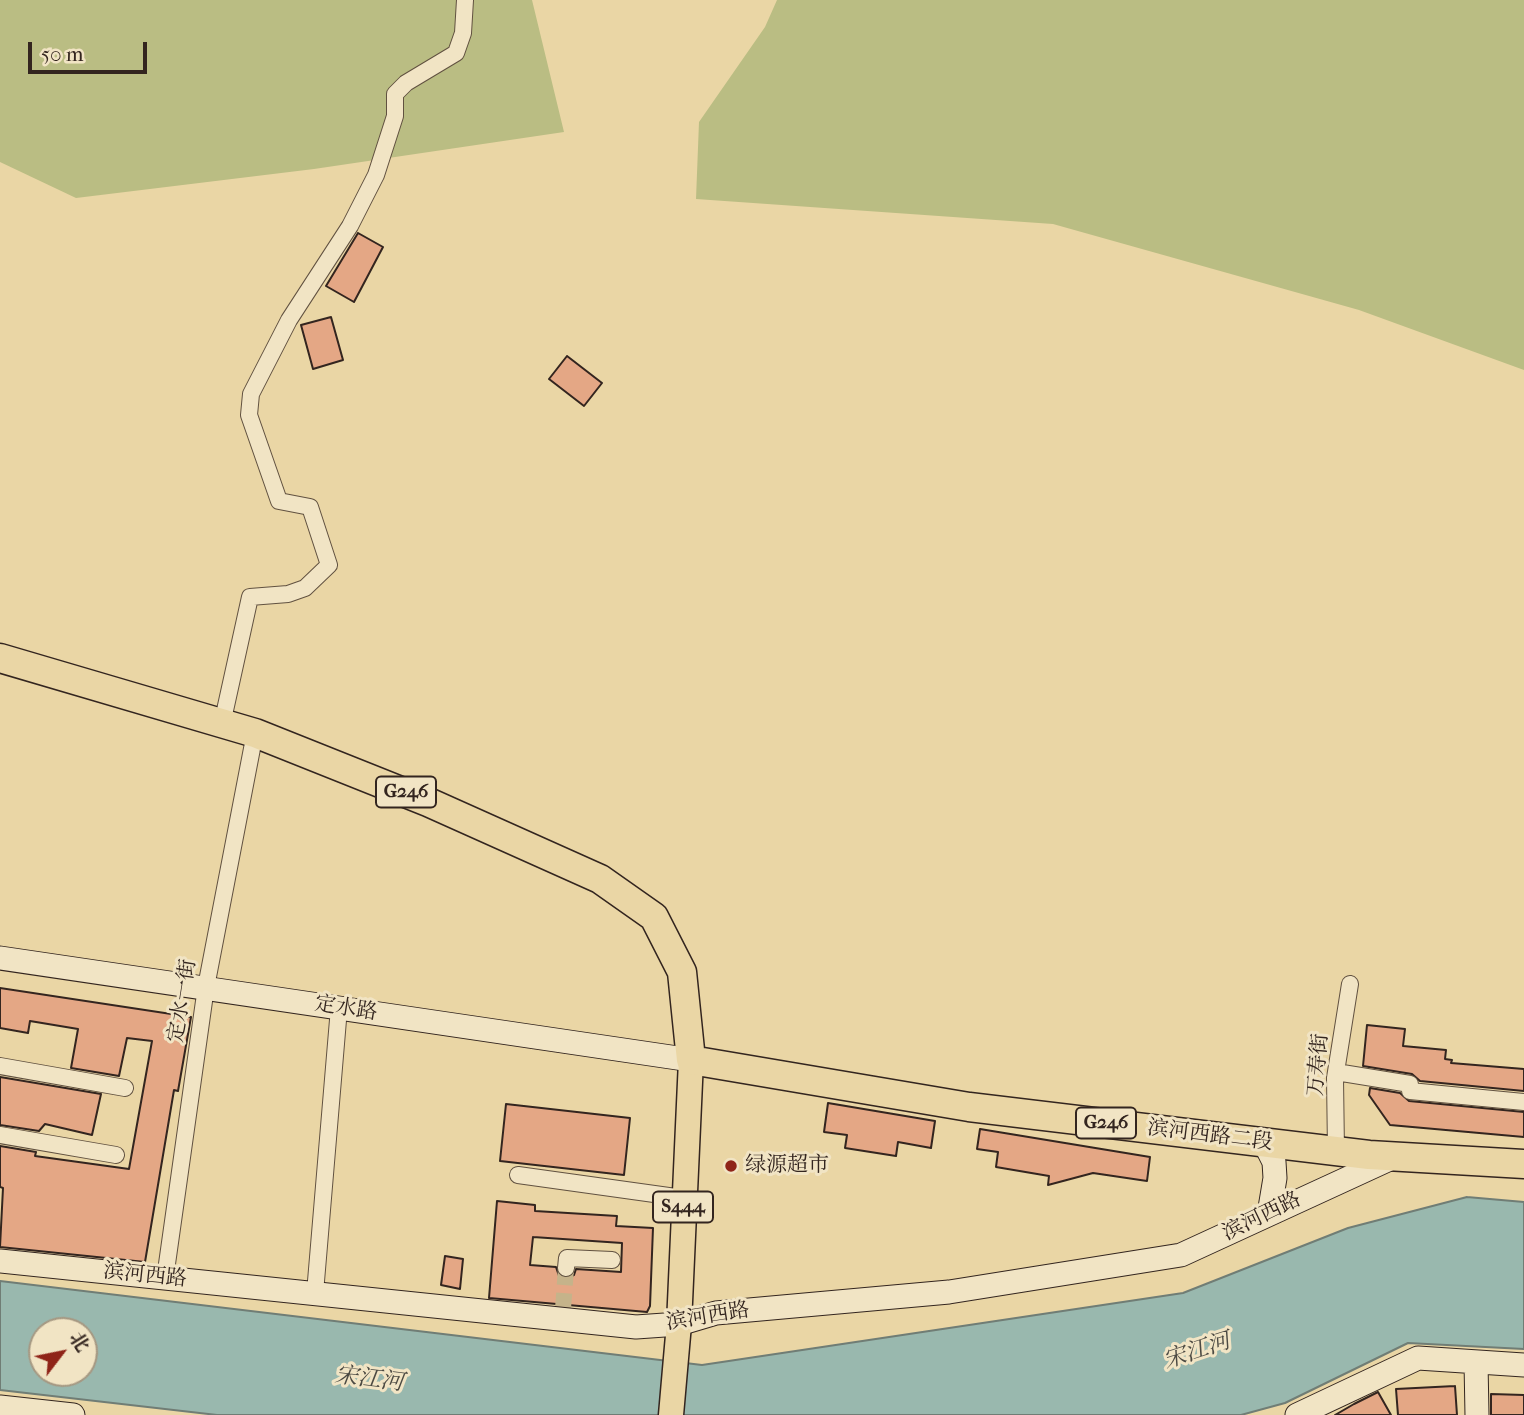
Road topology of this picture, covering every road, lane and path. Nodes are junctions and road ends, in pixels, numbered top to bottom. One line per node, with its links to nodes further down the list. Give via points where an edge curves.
1 (465, 0): 3 (street, via 463,33 456,53 395,94 395,116 376,175 350,226 289,320 251,394 249,415 279,501 310,508 329,565 305,588 250,597)
2 (0, 658): 3 (highway, G246)
3 (222, 724): 4 (highway, G246)
4 (254, 733): 7 (street, 定水一街); 9 (highway, G246, via 404,791 600,879 654,916 682,972)
5 (0, 958): 7 (street, 定水路)
6 (1350, 984): 11 (street, 万寿街)
7 (205, 987): 8 (street, 定水路); 26 (street, 定水一街)
8 (339, 1008): 9 (street, 定水路); 27 (street)
9 (691, 1060): 15 (highway, 滨河西路二段 / G246, via 969,1107); 21 (main road, S444)
10 (0, 1066): 12 (street)
11 (1336, 1072): 13 (street, via 1410,1084 1410,1091); 16 (street, 万寿街)
12 (125, 1088)
13 (1524, 1102)
14 (0, 1135): 17 (street)
15 (1264, 1142): 16 (highway, 滨河西路二段 / G246); 22 (street, via 1274,1162)
16 (1336, 1151): 18 (highway, 滨河西路二段 / G246)
17 (116, 1155)
18 (1395, 1157): 19 (highway, 滨河西路二段 / G246); 22 (street, 滨河西路)
19 (1524, 1164)
20 (518, 1175): 21 (street)
21 (683, 1198): 28 (main road, S444)
22 (1269, 1214): 28 (street, 滨河西路, via 1181,1255 949,1292 716,1313)
23 (612, 1260): 25 (street, via 567,1258)
24 (0, 1261): 26 (street, 滨河西路)
25 (566, 1268)
26 (165, 1278): 27 (street, 滨河西路)
27 (315, 1293): 28 (street, 滨河西路, via 562,1314 636,1327)
28 (679, 1324): 33 (main road, S444)
29 (1476, 1362): 30 (street); 34 (street, via 1418,1358); 35 (street)
30 (1524, 1365)
31 (0, 1407): 32 (street)
32 (73, 1415)
33 (671, 1415)
34 (1297, 1415)
35 (1477, 1415)

